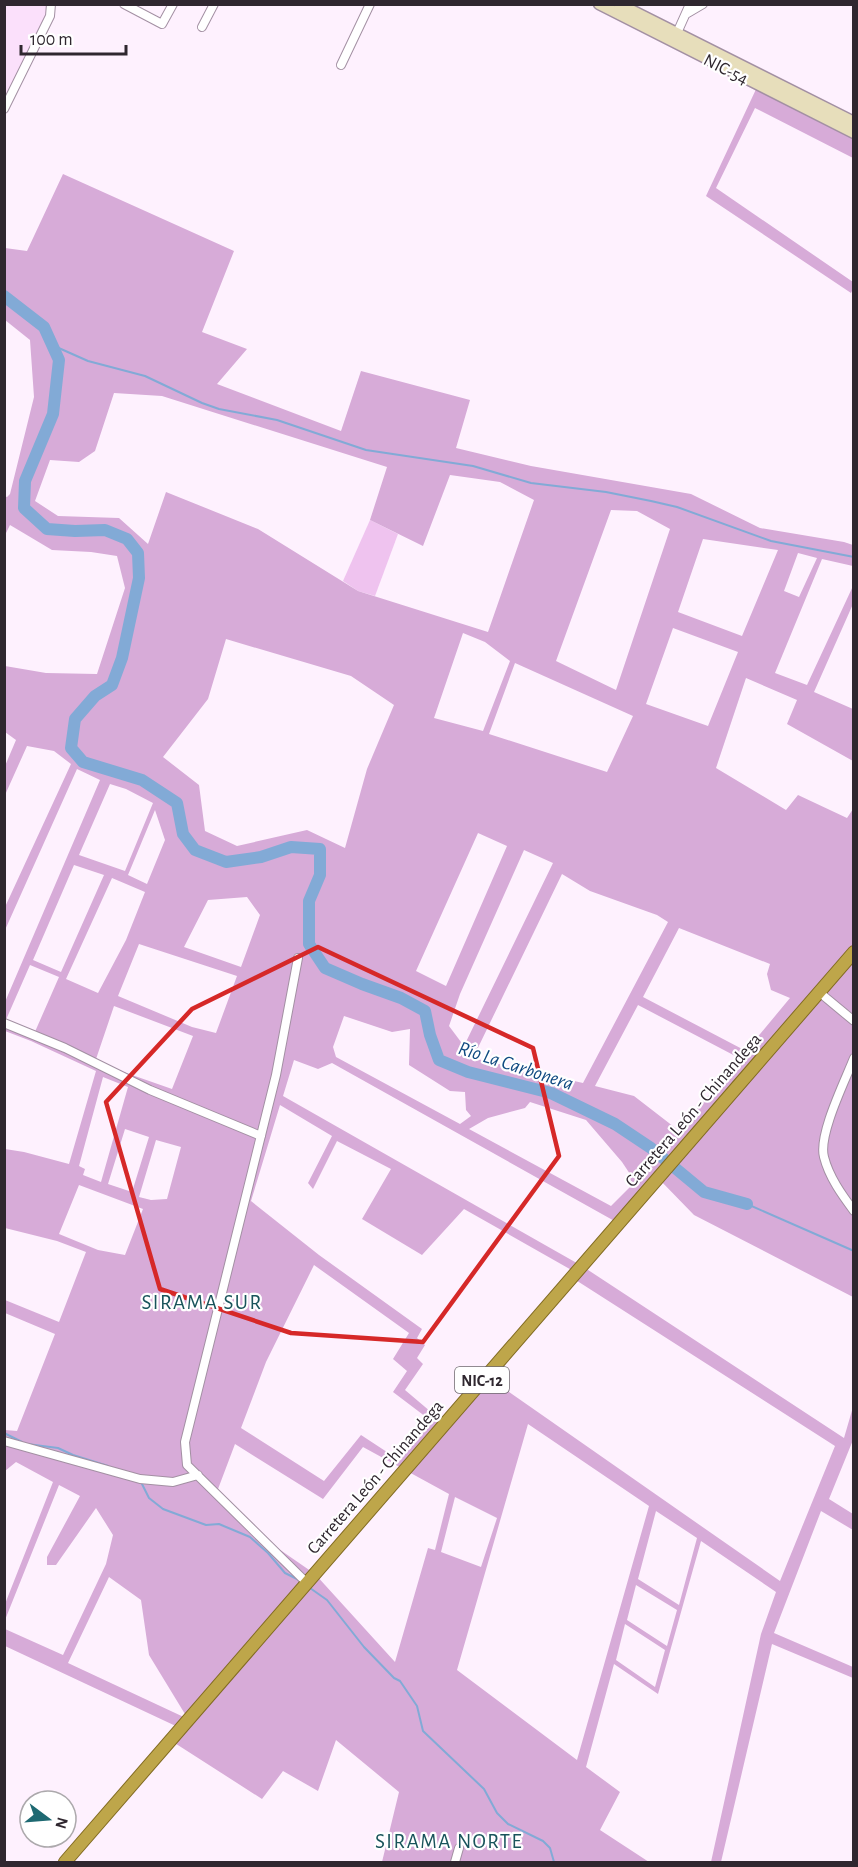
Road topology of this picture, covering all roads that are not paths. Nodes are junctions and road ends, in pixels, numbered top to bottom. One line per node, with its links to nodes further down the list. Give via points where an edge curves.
1 (51, 4): 14 (street, via 50,16)
2 (124, 4): 3 (street, via 162,24)
3 (173, 4)
4 (214, 4): 11 (street)
5 (370, 4): 13 (street)
6 (690, 4): 9 (street)
7 (703, 4): 9 (street)
8 (612, 7): 10 (main road, NIC-54 / NIC-54)
9 (686, 14): 12 (street)
10 (641, 21): 12 (main road, NIC-54 / NIC-54); 16 (main road, NIC-54 / NIC-54)
11 (202, 27)
12 (677, 33): 15 (main road, NIC-54 / NIC-54)
13 (341, 65)
14 (4, 109)
15 (854, 122)
16 (854, 133)
17 (854, 952): 19 (highway, Carretera León - Chinandega / NIC-12)
18 (298, 958): 23 (street)
19 (819, 992): 20 (street); 27 (highway, Carretera León - Chinandega / NIC-12)
20 (854, 1021)
21 (4, 1023): 23 (street)
22 (854, 1058): 24 (street, via 825,1132 823,1156 839,1192)
23 (261, 1136): 26 (street, via 185,1442 187,1465)
24 (854, 1211)
25 (4, 1441): 26 (street, via 140,1479 173,1482)
26 (198, 1475): 27 (street)
27 (305, 1585): 29 (highway, Carretera León - Chinandega / NIC-12)
28 (459, 1848): 30 (street)
29 (64, 1863)
30 (455, 1863)

